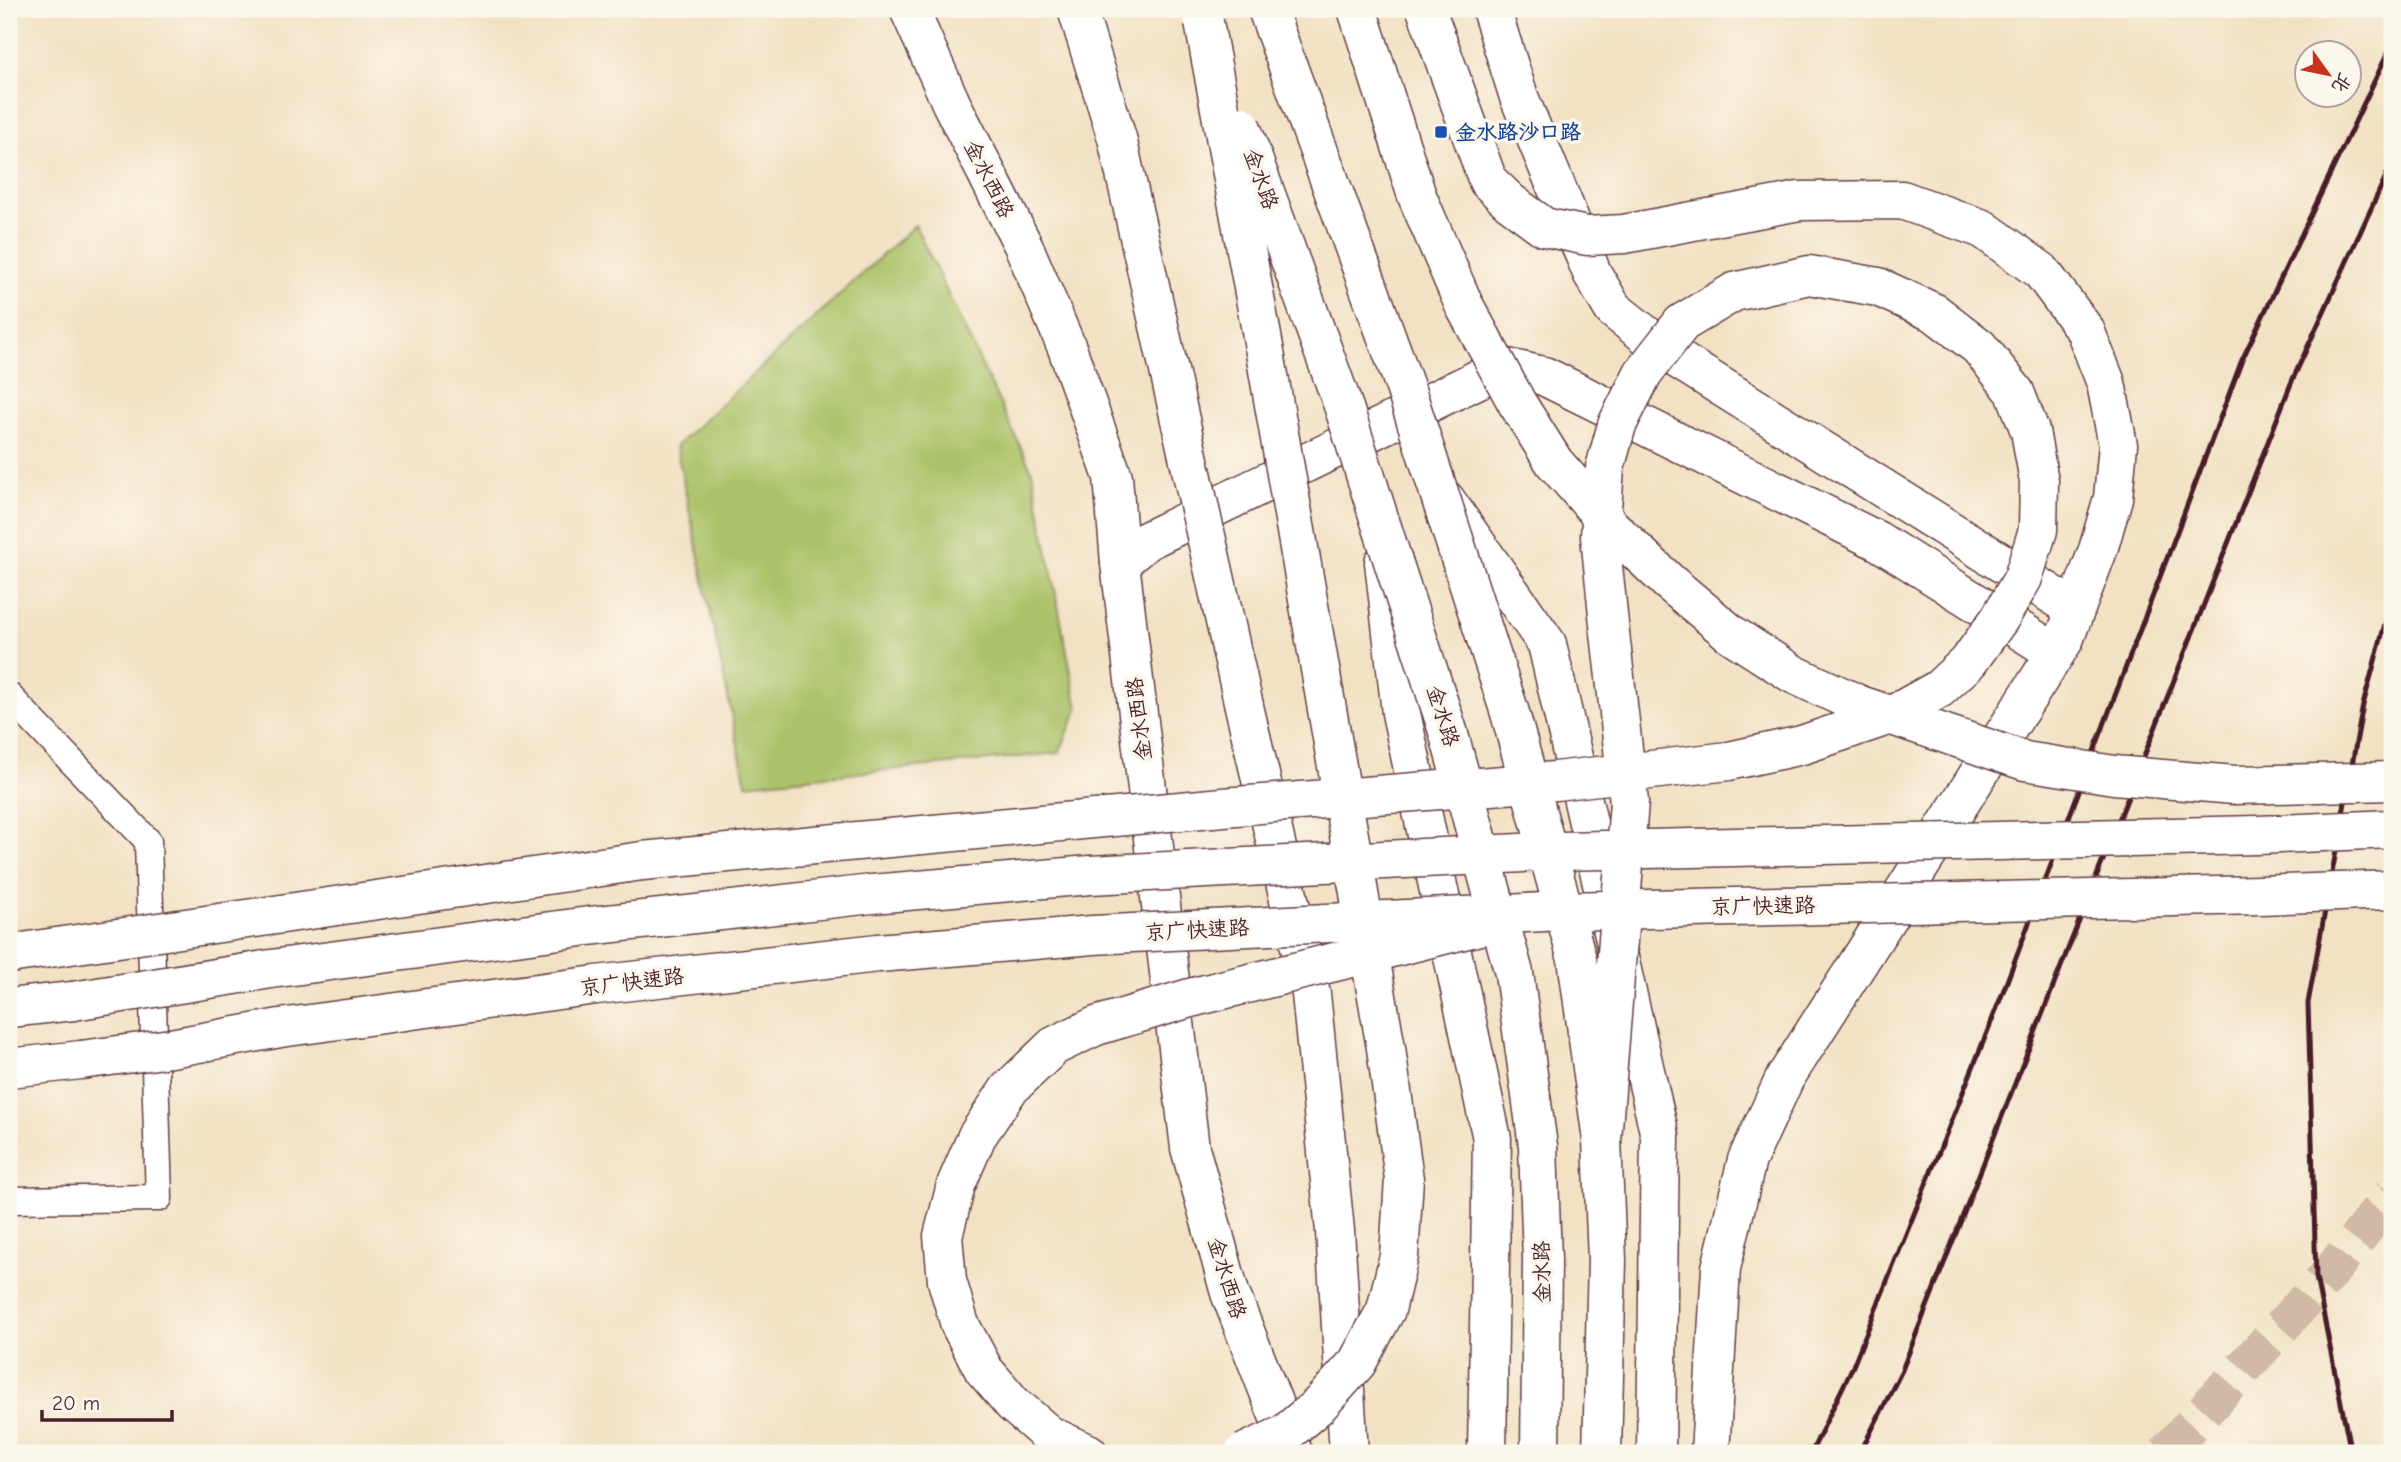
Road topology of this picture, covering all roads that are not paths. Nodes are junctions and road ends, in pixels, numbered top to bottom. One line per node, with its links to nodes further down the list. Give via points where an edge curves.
1 (909, 9): 10 (main road, 金水西路, via 1024,247 1067,348 1113,477)
2 (1077, 9): 26 (main road, bridge, via 1117,138 1311,994 1335,1231)
3 (1268, 9): 8 (main road, bridge)
4 (1357, 9): 14 (main road, bridge, via 1417,196 1464,305 1517,403 1554,462 1612,528 1731,634 1793,674 1860,705 2025,761 2114,775 2235,785)
5 (1426, 9): 11 (main road, bridge, via 1488,181 1544,227 1587,236 1625,234 1799,201 1902,200 1983,229 2041,271 2085,331 2106,383 2118,445 2113,498)
6 (1491, 9): 11 (main road, via 1519,97 1592,273 1613,309 1671,355)
7 (1201, 16): 9 (main road, 金水路, bridge, via 1344,408); 24 (main road, bridge, via 1266,360 1404,1179 1399,1256 1386,1310 1357,1363 1285,1434)
8 (1437, 488): 21 (main road, bridge, via 1510,713 1577,960); 30 (main road, via 1546,644 1660,1136)
9 (1379, 518): 27 (main road, via 1401,713 1492,1139); 28 (main road, 金水路, bridge, via 1448,731 1514,973 1538,1146)
10 (1120, 563): 12 (main road, via 1146,541 1503,367 1544,376 1878,541); 25 (main road, 金水西路, via 1190,1148 1230,1293)
11 (2075, 609): 12 (main road)
12 (2056, 653): 31 (main road, via 1786,1078 1747,1160 1721,1268)
13 (9, 696): 22 (lane, via 148,841 159,1198)
14 (2392, 781)
15 (2392, 829): 19 (main road, bridge, via 1561,851 1090,874 589,926)
16 (2392, 890): 17 (main road, 京广快速路, bridge)
17 (1532, 913): 20 (main road, 京广快速路, bridge, via 1093,935 878,953 582,987); 23 (main road, bridge, via 1190,998 1096,1026 1054,1046 1009,1089 977,1136 956,1185 943,1236 947,1281 960,1325 984,1370 1013,1404 1049,1435)
18 (9, 954): 21 (main road, bridge, via 642,861 1555,781 1622,773 1635,772 1729,761 1802,745 1896,713 1939,688 1969,661 2000,618 2024,578 2038,530 2039,481 2030,431 2015,392 1979,347 1935,313 1878,286 1809,275 1734,292 1682,323 1643,373 1617,425 1605,468 1600,536 1609,624 1624,761 1626,775 1629,802)
19 (9, 1008)
20 (9, 1068)
21 (1602, 1140): 29 (main road, bridge, via 1607,1260)
22 (9, 1200)
23 (1088, 1453)
24 (1244, 1453)
25 (1293, 1453)
26 (1349, 1453)
27 (1487, 1453)
28 (1541, 1453)
29 (1602, 1453)
30 (1656, 1453)
31 (1710, 1453)

